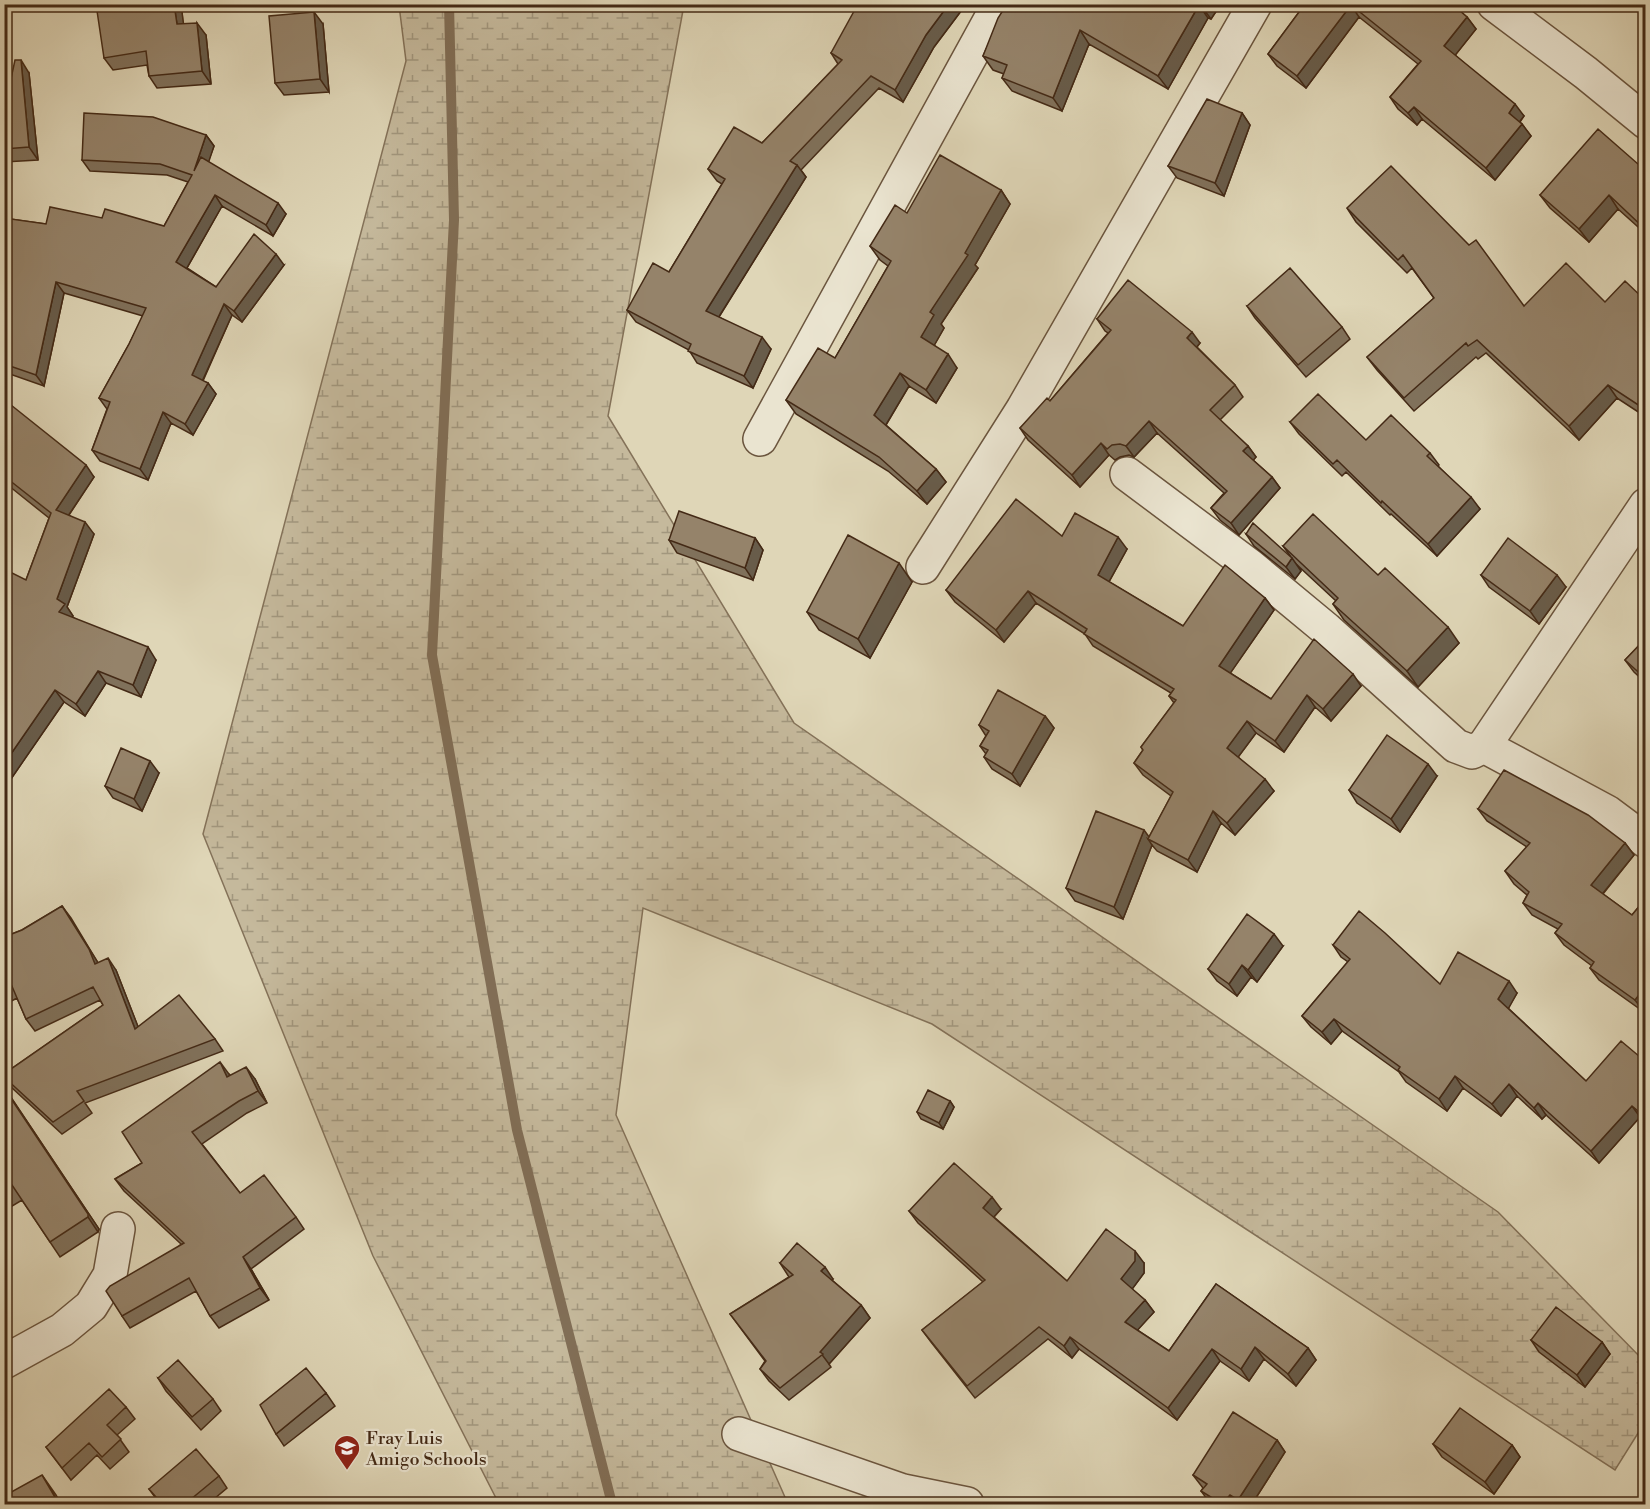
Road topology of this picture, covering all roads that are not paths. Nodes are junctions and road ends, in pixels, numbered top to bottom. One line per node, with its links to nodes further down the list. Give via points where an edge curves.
1 (999, 4): 5 (street)
2 (1255, 4): 8 (street, via 1023,409)
3 (1494, 4): 4 (street)
4 (1646, 122)
5 (760, 439)
6 (1127, 474): 9 (street, via 1259,573 1456,746 1472,752)
7 (1646, 505): 9 (street)
8 (923, 567)
9 (1484, 746): 10 (street, via 1607,812)
10 (1646, 841)
11 (118, 1229): 12 (street, via 110,1275 91,1306 62,1330)
12 (4, 1362)
13 (739, 1434): 14 (street, via 903,1491)
14 (967, 1504)

